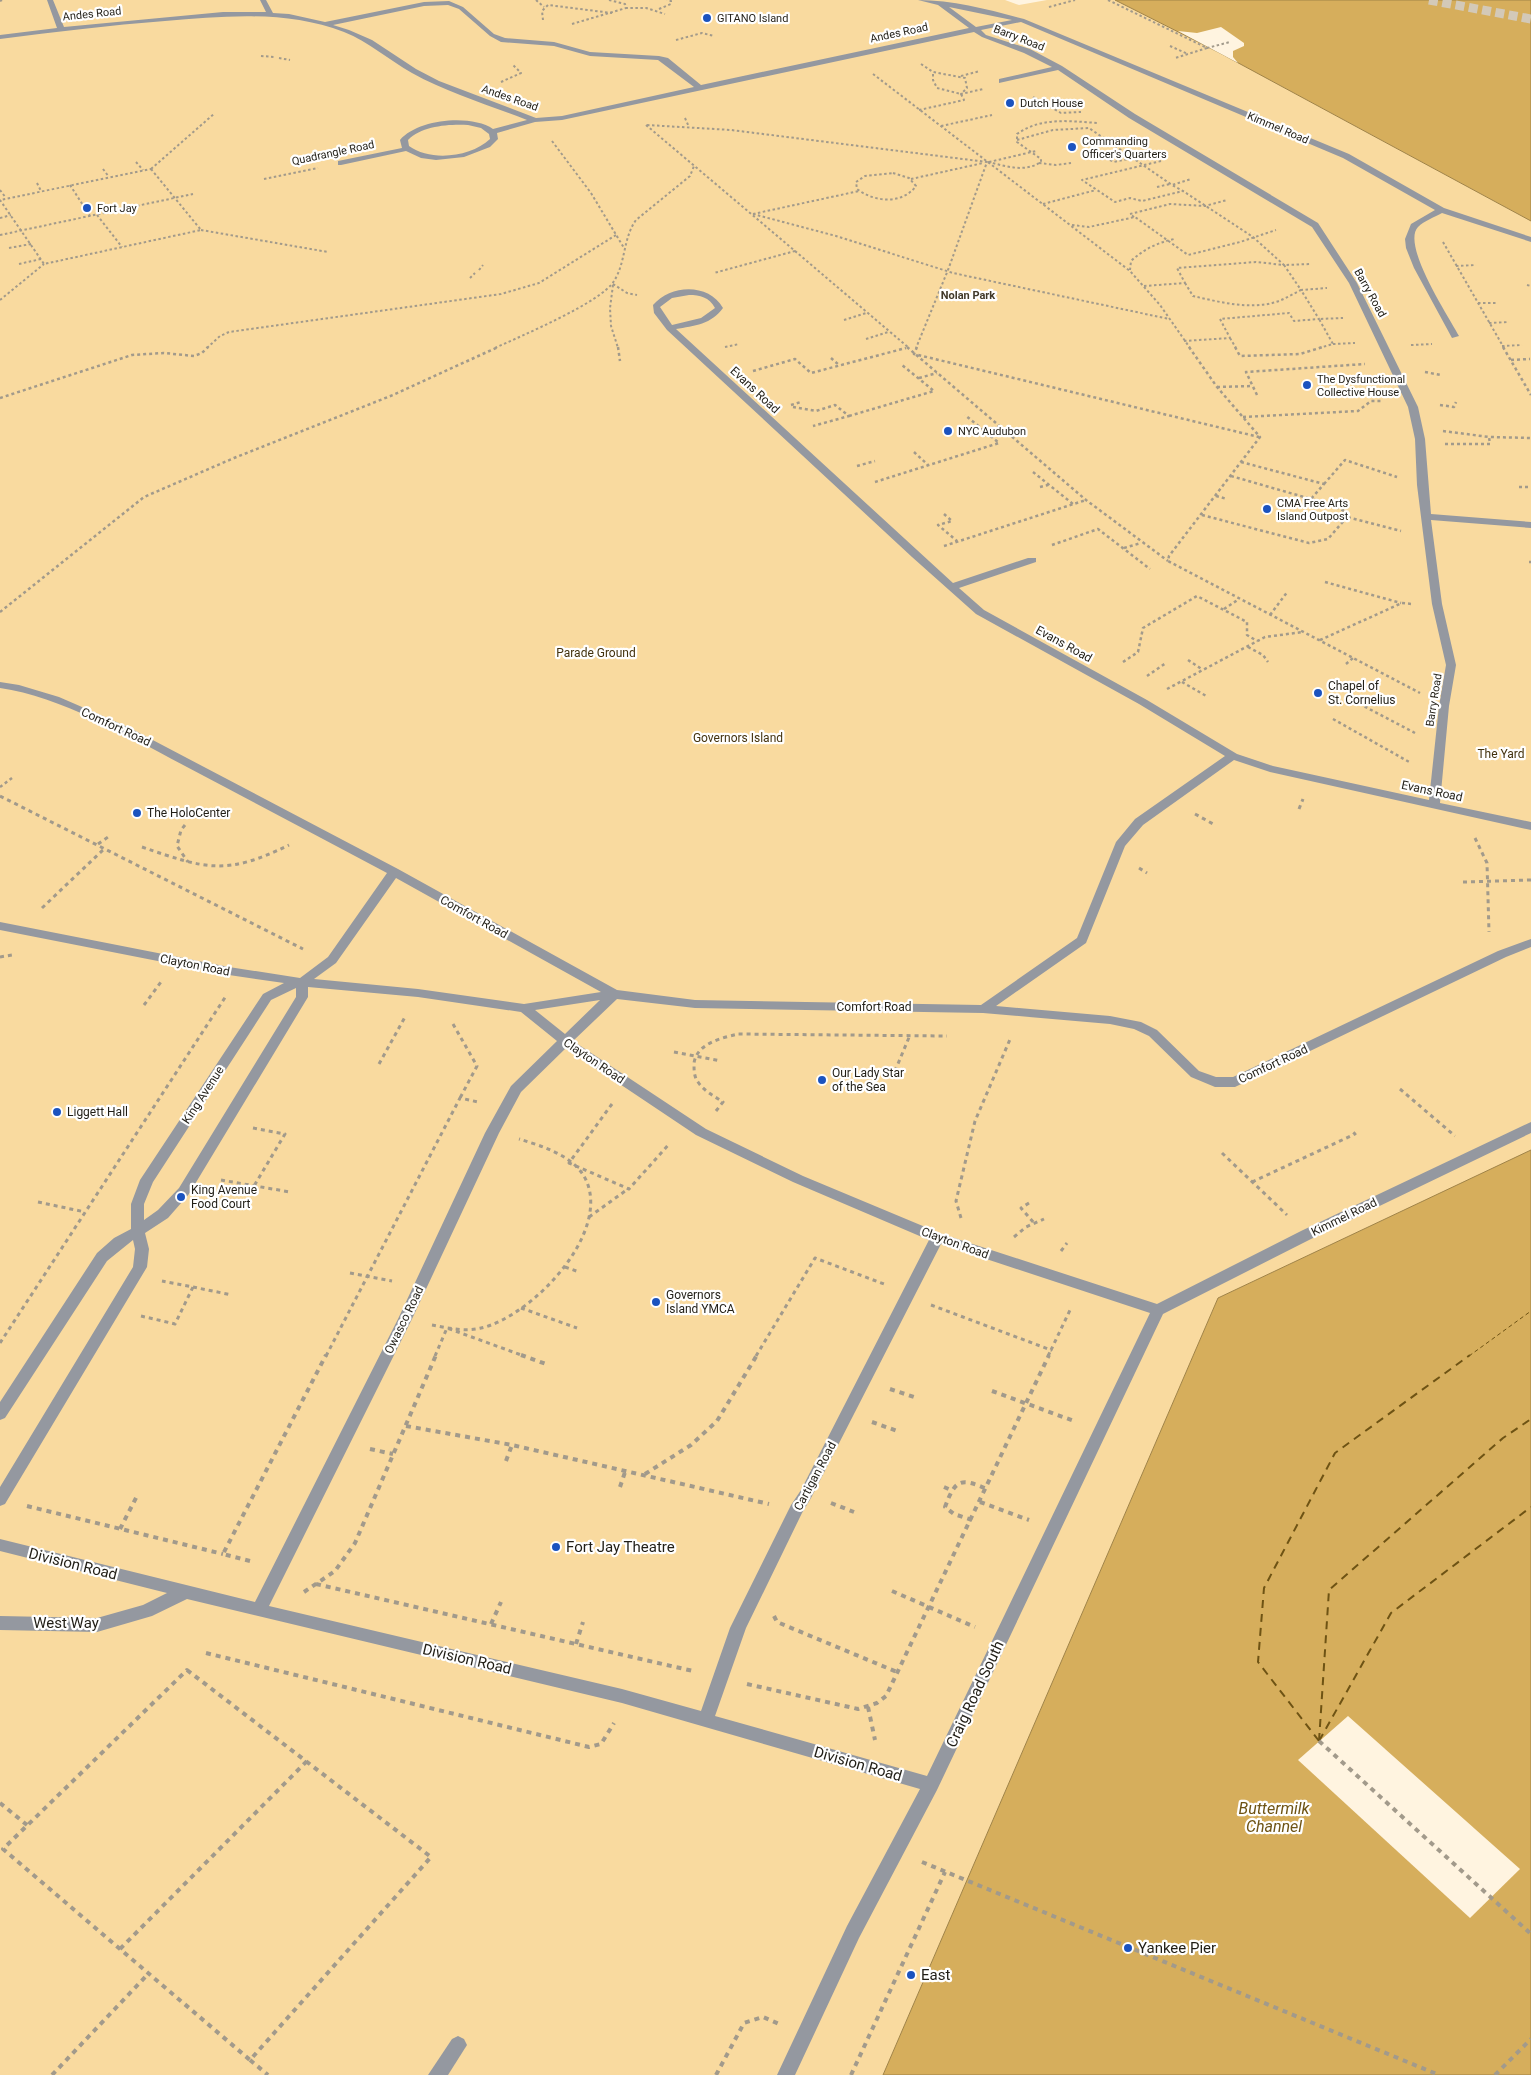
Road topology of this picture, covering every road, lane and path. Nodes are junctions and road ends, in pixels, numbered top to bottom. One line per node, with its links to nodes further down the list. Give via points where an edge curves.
1 (50, 0): 20 (street)
2 (263, 0): 15 (street)
3 (536, 0): 10 (path)
4 (609, 0): 5 (path)
5 (617, 0): 11 (path)
6 (668, 0): 12 (path, via 671,4)
7 (927, 0): 9 (street, Kimmel Road)
8 (1108, 0): 27 (path)
9 (940, 3): 16 (street, Kimmel Road); 21 (street, Barry Road)
10 (545, 7): 13 (path); 19 (path, via 542,11)
11 (626, 8): 12 (path); 13 (path)
12 (656, 9): 14 (path)
13 (612, 13): 18 (path)
14 (665, 14)
15 (271, 15): 17 (street, Andes Road); 20 (street, Andes Road, via 223,14)
16 (1022, 20): 21 (street, Andes Road); 90 (street, Kimmel Road, via 1346,156)
17 (326, 24): 42 (street, via 424,4 449,3 461,8 497,38 554,44 590,54 659,58); 52 (street, Andes Road, via 369,42 436,82)
18 (569, 25)
19 (543, 26)
20 (61, 29): 24 (street, Andes Road)
21 (974, 30): 31 (street, Andes Road); 36 (street, Barry Road)
22 (684, 36): 23 (path, via 702,33)
23 (714, 36)
24 (0, 37)
25 (1230, 42): 27 (path)
26 (1170, 46): 29 (path)
27 (1206, 48): 28 (path)
28 (1193, 53)
29 (1189, 54)
30 (261, 56): 32 (path)
31 (849, 56): 42 (street, Andes Road); 47 (path)
32 (274, 57)
33 (279, 58): 34 (path)
34 (290, 60)
35 (922, 60): 38 (path, via 923,66)
36 (1060, 68): 39 (street); 45 (street, Barry Road)
37 (984, 70): 40 (path)
38 (933, 72): 40 (path); 44 (path, via 932,80 936,87)
39 (1034, 74): 41 (street); 45 (path, via 1013,83 1056,113 1070,115)
40 (961, 76): 44 (path, via 968,85)
41 (1002, 81)
42 (700, 88): 46 (street, Andes Road)
43 (987, 88): 44 (path)
44 (961, 94): 47 (path, via 964,100)
45 (1114, 104): 50 (street, Barry Road)
46 (620, 105): 52 (street, Andes Road, via 562,118); 53 (path)
47 (919, 110): 54 (path)
48 (215, 113): 70 (path)
49 (992, 115): 54 (path)
50 (1132, 116): 57 (path, via 1099,123 1048,122 1022,130); 83 (street, Barry Road)
51 (685, 118): 55 (path)
52 (535, 120): 56 (street); 101 (path, via 576,171)
53 (645, 125): 55 (path); 68 (path)
54 (940, 126): 64 (path)
55 (689, 127): 64 (path)
56 (492, 132): 58 (street, Quadrangle Road, via 494,140 488,146 455,156 424,156); 58 (street, via 474,124 443,124 410,134 404,140)
57 (1016, 140): 60 (path); 61 (path, via 1053,130 1085,127)
58 (407, 149): 65 (street, Quadrangle Road)
59 (1036, 151): 60 (path)
60 (1032, 152): 64 (path); 66 (path, via 1041,159)
61 (1132, 158): 62 (path); 79 (path, via 1144,166 1082,180)
62 (1110, 160)
63 (136, 162): 71 (path)
64 (987, 162): 66 (path, via 1017,168); 74 (path); 88 (path); 122 (path)
65 (341, 163): 73 (path, Quadrangle Road)
66 (1039, 163): 67 (path, via 1056,166)
67 (1071, 163)
68 (694, 166): 92 (path); 110 (path, via 680,186 636,220)
69 (103, 169): 72 (path)
70 (151, 169): 71 (path); 86 (path)
71 (143, 170): 72 (path)
72 (110, 177): 76 (path)
73 (264, 179)
74 (910, 179): 81 (path, via 893,173 865,176 856,182); 81 (path, via 916,186 901,197 878,198)
75 (36, 183): 80 (path)
76 (70, 185): 80 (path); 94 (path)
77 (1157, 187): 82 (path, via 1172,184)
78 (0, 190): 85 (path)
79 (1097, 190): 82 (path, via 1114,202 1130,198 1142,201); 88 (path)
80 (42, 191): 85 (path)
81 (859, 191): 92 (path)
82 (1183, 191): 89 (path)
83 (1258, 191): 89 (path); 114 (street, Barry Road, via 1315,225)
84 (193, 194): 86 (path)
85 (6, 198): 87 (path)
86 (175, 198): 91 (path); 99 (path)
87 (0, 201): 93 (path)
88 (1043, 204): 97 (path)
89 (1205, 206): 95 (path, via 1170,204 1130,214); 102 (path)
90 (1441, 210): 105 (street, Kimmel Road); 146 (street, via 1414,226 1409,239 1410,248)
91 (97, 214): 94 (path); 108 (path)
92 (753, 214): 111 (path); 122 (path)
93 (11, 216): 96 (path); 98 (path)
94 (90, 216): 98 (path)
95 (1134, 217): 97 (path, via 1089,227); 104 (path)
96 (0, 218)
97 (1071, 225): 123 (path)
98 (21, 230): 100 (path); 107 (path)
99 (201, 230): 108 (path); 112 (path)
100 (0, 235)
101 (616, 236): 110 (path); 174 (path, via 527,288 229,332 194,356 132,355)
102 (1253, 237): 104 (path, via 1188,255); 118 (path)
103 (1174, 239): 104 (path)
104 (1167, 240): 123 (path, via 1138,253 1131,261)
105 (1531, 240)
106 (1443, 242): 120 (path)
107 (30, 244): 109 (path); 113 (path)
108 (122, 247): 116 (path)
109 (9, 248)
110 (624, 249): 127 (path)
111 (795, 251): 133 (path, via 712,274 703,280); 137 (path)
112 (328, 252)
113 (41, 259): 115 (path); 116 (path)
114 (1339, 262): 118 (path); 131 (street, Barry Road)
115 (19, 264)
116 (44, 264): 134 (path)
117 (483, 265): 121 (path)
118 (1284, 265): 126 (path, via 1256,262 1177,268); 132 (path)
119 (1476, 265): 120 (path)
120 (1456, 266): 135 (path)
121 (479, 270)
122 (948, 270): 139 (path); 155 (path)
123 (1130, 271): 129 (path)
124 (475, 273): 125 (path)
125 (470, 278)
126 (1185, 283): 129 (path); 132 (path, via 1193,296 1234,305 1274,303)
127 (613, 284): 159 (path, via 611,326); 226 (path, via 582,307 482,356 376,403 144,497)
128 (1526, 285): 130 (path)
129 (1143, 286): 139 (path)
130 (1531, 286)
131 (1355, 287): 132 (path); 138 (street, Barry Road)
132 (1301, 290): 140 (path)
133 (695, 293): 144 (street, Evans Road, via 677,294 659,301 658,313); 144 (street, via 717,302 716,314)
134 (0, 300)
135 (1478, 303): 136 (path); 143 (path)
136 (1498, 303)
137 (866, 313): 141 (path); 145 (path)
138 (1371, 316): 140 (path); 160 (street, Barry Road)
139 (1169, 319): 149 (path)
140 (1319, 319): 148 (path, via 1294,321 1289,313 1220,319); 148 (path, via 1334,344 1300,354 1240,356)
141 (844, 320)
142 (1509, 322): 143 (path)
143 (1489, 323): 152 (path)
144 (670, 328): 167 (street, Evans Road)
145 (889, 332): 147 (path); 154 (path)
146 (1455, 336)
147 (866, 338)
148 (1230, 338): 149 (path)
149 (1184, 341): 171 (path)
150 (1427, 344): 151 (path)
151 (1406, 345)
152 (1502, 346): 153 (path); 158 (path)
153 (1522, 346)
154 (907, 347): 155 (path); 161 (path)
155 (914, 354): 164 (path); 186 (path)
156 (831, 358): 161 (path)
157 (1530, 359): 158 (path)
158 (1511, 360): 168 (path)
159 (620, 362)
160 (1393, 363): 170 (path, via 1246,372); 175 (street, Barry Road)
161 (840, 365): 167 (path, via 811,373 795,359)
162 (902, 365): 166 (path)
163 (1417, 371): 165 (path)
164 (937, 373): 166 (path); 183 (path)
165 (1441, 375)
166 (918, 378): 180 (path, via 934,390)
167 (726, 380): 185 (street, Evans Road)
168 (1525, 384): 169 (path); 173 (path)
169 (1531, 384)
170 (1253, 386): 171 (path); 172 (path)
171 (1217, 387): 181 (path)
172 (1257, 394)
173 (1531, 395)
174 (0, 398)
175 (1410, 400): 181 (path, via 1371,401 1358,411); 182 (street, Barry Road)
176 (1456, 402): 178 (path, via 1454,407)
177 (791, 405): 180 (path, via 816,411 835,405)
178 (1439, 405)
179 (965, 415): 184 (path)
180 (849, 416): 185 (path)
181 (1243, 418): 186 (path)
182 (1417, 424): 187 (path); 189 (street, Barry Road)
183 (1000, 426): 184 (path); 205 (path)
184 (985, 431): 192 (path, via 1000,443)
185 (785, 434): 201 (street, Evans Road)
186 (1260, 437): 191 (path)
187 (1490, 437): 188 (path); 189 (path, via 1490,444)
188 (1531, 438)
189 (1420, 444): 197 (street, Barry Road)
190 (914, 452): 192 (path)
191 (1241, 462): 194 (path); 195 (path)
192 (928, 465): 201 (path)
193 (1033, 472): 196 (path)
194 (1231, 476): 202 (path); 204 (path)
195 (1324, 484): 197 (path, via 1345,460); 204 (path)
196 (1049, 485): 200 (path); 206 (path)
197 (1422, 485): 210 (street, Barry Road)
198 (1519, 487): 199 (path)
199 (1531, 487)
200 (1040, 488)
201 (846, 491): 216 (street, Evans Road)
202 (1216, 496): 203 (path); 208 (path)
203 (1227, 498)
204 (1311, 499): 209 (path, via 1341,509 1348,514)
205 (1086, 500): 206 (path); 214 (path)
206 (1073, 504): 213 (path)
207 (944, 514): 213 (path, via 952,521 938,524)
208 (1202, 515): 209 (path, via 1312,544 1332,538); 218 (path)
209 (1347, 517): 212 (path)
210 (1426, 517): 211 (street); 212 (street, Barry Road)
211 (1531, 525)
212 (1430, 540): 224 (street, Barry Road)
213 (958, 542): 216 (path)
214 (1141, 542): 215 (path); 218 (path)
215 (1123, 549)
216 (915, 555): 220 (street, Evans Road)
217 (1032, 560): 220 (street)
218 (1168, 561): 222 (path)
219 (1326, 582): 223 (path)
220 (952, 588): 237 (street, Evans Road, via 980,612)
221 (1288, 591): 227 (path)
222 (1240, 599): 225 (path); 227 (path)
223 (1402, 604): 224 (path); 229 (path)
224 (1437, 604): 243 (street, Barry Road, via 1451,664)
225 (1223, 610): 230 (path, via 1247,622 1247,635); 237 (path, via 1197,596 1143,628 1138,652)
226 (0, 612)
227 (1270, 615): 228 (path)
228 (1304, 632): 229 (path); 230 (path)
229 (1320, 640): 232 (path)
230 (1257, 641): 231 (path)
231 (1248, 647): 234 (path, via 1263,655); 236 (path)
232 (1353, 658): 235 (path); 243 (path)
233 (1188, 660): 236 (path)
234 (1268, 662)
235 (1346, 664)
236 (1203, 670): 238 (path)
237 (1099, 678): 242 (street, Evans Road)
238 (1181, 682): 240 (path); 242 (path)
239 (0, 686): 255 (street, Comfort Road, via 15,687 55,700 121,728)
240 (1208, 697)
241 (1354, 701): 245 (path)
242 (1143, 702): 246 (street, Evans Road)
243 (1444, 706): 245 (street, Barry Road)
244 (1333, 719): 247 (path)
245 (1439, 746): 247 (street, Barry Road)
246 (1233, 756): 251 (street, Evans Road, via 1270,769); 277 (street, via 1139,822 1120,845 1082,940)
247 (1437, 777): 251 (street, Barry Road)
248 (12, 778): 249 (path)
249 (0, 787)
250 (0, 796): 257 (path)
251 (1434, 805): 252 (street, Evans Road)
252 (1469, 812): 254 (street, Evans Road); 264 (path, via 1466,823 1484,854)
253 (185, 825): 260 (path, via 178,846)
254 (1531, 826)
255 (312, 829): 260 (path, via 288,846 243,864 218,869); 261 (street, Comfort Road)
256 (108, 836): 257 (path)
257 (98, 844): 259 (path)
258 (142, 847): 260 (path)
259 (105, 848): 266 (path); 269 (path, via 296,946)
260 (188, 862)
261 (394, 872): 269 (street, King Avenue); 273 (street, Comfort Road)
262 (1531, 880): 264 (path)
263 (1463, 882): 264 (path)
264 (1489, 883): 268 (path, via 1489,938)
265 (0, 926): 266 (street, Clayton Road)
266 (20, 931): 270 (street, Clayton Road)
267 (1531, 943): 268 (street, Comfort Road)
268 (1502, 954): 278 (street, Comfort Road, via 1235,1082 1215,1082 1195,1074 1153,1033 1137,1025)
269 (332, 960): 270 (street, King Avenue)
270 (302, 982): 272 (street, Clayton Road); 292 (street, via 302,997); 310 (street, King Avenue, via 267,997 261,1005 147,1180 135,1210)
271 (229, 991): 307 (path)
272 (418, 994): 274 (street, Clayton Road); 285 (path)
273 (614, 994): 275 (street, Comfort Road, via 695,1004); 276 (street); 281 (street, Owasco Road)
274 (439, 996): 276 (street, Clayton Road); 289 (path, via 477,1066)
275 (926, 1007): 277 (street, Comfort Road); 279 (path)
276 (524, 1008): 281 (street, Clayton Road)
277 (983, 1009): 278 (street, Comfort Road)
278 (1016, 1012): 313 (path, via 1014,1029 976,1121 956,1202)
279 (910, 1035): 280 (path); 283 (path, via 738,1034 706,1044); 286 (path)
280 (956, 1035)
281 (564, 1042): 287 (street, Clayton Road); 290 (street, Owasco Road, via 516,1088)
282 (674, 1052): 283 (path)
283 (696, 1057): 284 (path); 295 (path, via 695,1076 700,1086 722,1102)
284 (721, 1061)
285 (379, 1064)
286 (895, 1071)
287 (626, 1083): 291 (street, Clayton Road); 299 (path)
288 (1400, 1089): 298 (path)
289 (460, 1098): 290 (path); 318 (path)
290 (506, 1108): 296 (street, Owasco Road)
291 (689, 1123): 295 (street, Clayton Road); 303 (path)
292 (225, 1124): 300 (street); 302 (path, via 285,1134)
293 (1531, 1127): 298 (street, Kimmel Road)
294 (1352, 1131): 301 (path, via 1355,1134)
295 (702, 1132): 312 (street, Clayton Road, via 798,1179)
296 (492, 1133): 299 (path, via 534,1143); 319 (street, Owasco Road)
297 (1222, 1153): 301 (path)
298 (1475, 1154): 311 (street, Kimmel Road)
299 (569, 1163): 303 (path); 308 (path, via 586,1180 590,1193)
300 (194, 1175): 302 (path); 310 (street, via 176,1202)
301 (1252, 1182): 311 (path)
302 (254, 1186): 304 (path)
303 (629, 1189): 308 (path)
304 (290, 1192)
305 (38, 1202): 307 (path)
306 (1029, 1202): 309 (path, via 1021,1208)
307 (85, 1212): 332 (path)
308 (589, 1217): 314 (path, via 580,1244)
309 (1034, 1223)
310 (138, 1231): 317 (street, King Avenue, via 142,1249 140,1267); 339 (street, via 102,1257)
311 (1306, 1235): 326 (street, Kimmel Road)
312 (937, 1238): 313 (street, Clayton Road); 323 (street, Cartigan Road)
313 (974, 1250): 321 (street, Clayton Road)
314 (566, 1267): 315 (path); 324 (path)
315 (579, 1272)
316 (350, 1273): 318 (path)
317 (134, 1275): 320 (path); 327 (street, King Avenue)
318 (368, 1277): 319 (path); 363 (path)
319 (420, 1286): 329 (street, Owasco Road)
320 (194, 1287): 322 (path); 327 (path, via 175,1324)
321 (1082, 1287): 326 (street, Clayton Road); 333 (path)
322 (232, 1295)
323 (908, 1295): 325 (path); 347 (path, via 815,1258 717,1421 691,1445); 357 (street, Cartigan Road)
324 (520, 1307): 330 (path, via 488,1327 470,1330); 331 (path)
325 (935, 1307): 328 (path); 333 (path)
326 (1158, 1310): 384 (street, Craig Road South)
327 (113, 1311): 354 (street, King Avenue)
328 (931, 1315)
329 (405, 1319): 330 (path); 370 (street, Owasco Road)
330 (447, 1328): 334 (path); 342 (path)
331 (577, 1328)
332 (0, 1343)
333 (1051, 1350): 338 (path)
334 (546, 1364)
335 (895, 1381): 337 (path)
336 (992, 1390): 338 (path)
337 (886, 1397)
338 (1027, 1404): 341 (path); 350 (path)
339 (0, 1414)
340 (876, 1414): 343 (path)
341 (1058, 1415)
342 (406, 1426): 344 (path); 365 (path, via 355,1543 335,1571)
343 (867, 1430)
344 (512, 1445): 345 (path); 346 (path)
345 (506, 1461)
346 (625, 1472): 347 (path); 348 (path)
347 (645, 1475): 357 (path)
348 (620, 1487)
349 (944, 1487): 351 (path)
350 (987, 1489): 351 (path, via 966,1479 957,1483); 355 (path)
351 (953, 1491): 360 (path, via 945,1507)
352 (138, 1494): 361 (path)
353 (834, 1495): 358 (path)
354 (0, 1500)
355 (980, 1502): 359 (path); 360 (path)
356 (20, 1504): 361 (path)
357 (796, 1509): 379 (street, Cartigan Road, via 738,1628)
358 (825, 1511)
359 (1011, 1513)
360 (972, 1520): 369 (path)
361 (120, 1529): 363 (path)
362 (0, 1545): 367 (street, Division Road)
363 (223, 1554): 364 (path)
364 (250, 1561)
365 (316, 1584): 370 (path); 375 (path)
366 (892, 1591): 369 (path)
367 (185, 1592): 370 (street, Division Road); 374 (street, West Way, via 146,1611 98,1625)
368 (501, 1602): 375 (path)
369 (929, 1607): 372 (path); 378 (path)
370 (260, 1610): 380 (street, Division Road)
371 (774, 1611): 378 (path, via 778,1622)
372 (961, 1621)
373 (583, 1622): 376 (path)
374 (0, 1623)
375 (491, 1624): 376 (path)
376 (576, 1644): 379 (path)
377 (206, 1653): 380 (path, via 589,1746 601,1744 607,1736)
378 (897, 1672): 379 (path, via 886,1696 877,1703 858,1709)
379 (720, 1677): 381 (street, Cartigan Road)
380 (622, 1696): 381 (street, Division Road)
381 (706, 1719): 384 (street, Division Road)
382 (1319, 1741): 390 (path)
383 (307, 1761): 386 (path, via 187,1670); 391 (path); 396 (path, via 431,1856)
384 (931, 1785): 388 (street, Craig Road South)
385 (0, 1803): 386 (path)
386 (27, 1825): 387 (path)
387 (2, 1850): 391 (path)
388 (897, 1850): 389 (path); 393 (street, Craig Road South, via 853,1932)
389 (945, 1872): 402 (path); 403 (path)
390 (1531, 1934)
391 (120, 1949): 392 (path)
392 (149, 1973): 396 (path); 397 (path)
393 (805, 2036): 400 (path, via 763,2017 744,2022); 401 (street, Craig Road South)
394 (1531, 2039): 404 (path)
395 (458, 2045): 399 (street)
396 (250, 2060): 398 (path)
397 (52, 2075)
398 (268, 2075)
399 (437, 2075)
400 (716, 2075)
401 (786, 2075)
402 (851, 2075)
403 (1439, 2075)
404 (1495, 2075)

